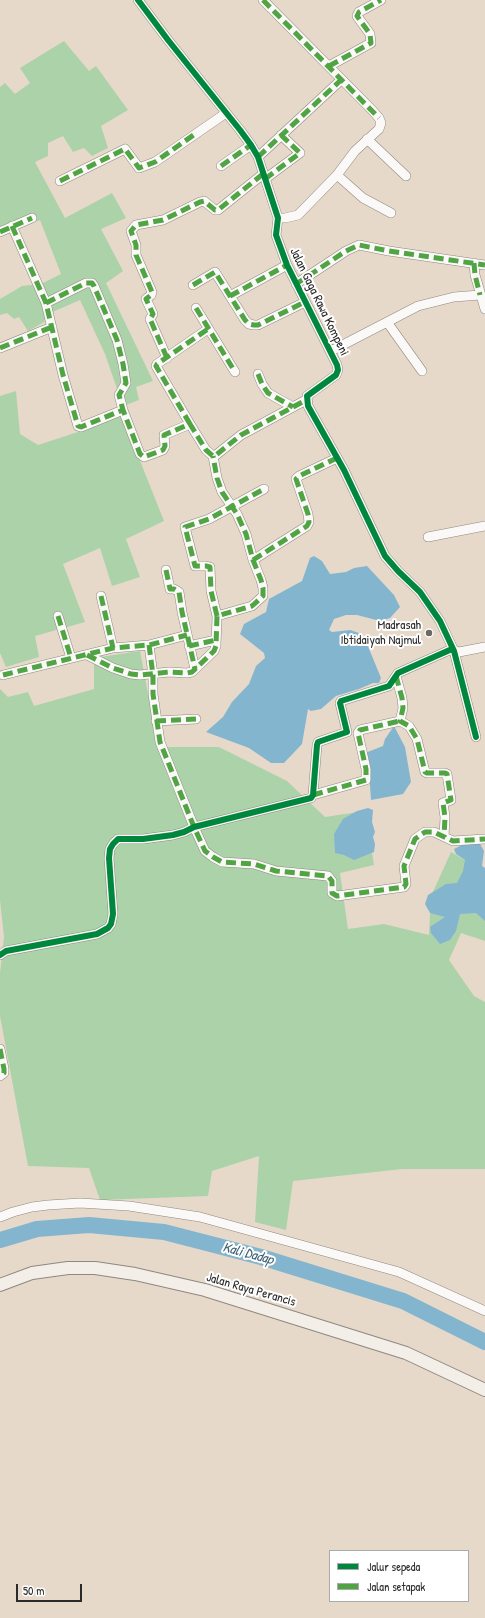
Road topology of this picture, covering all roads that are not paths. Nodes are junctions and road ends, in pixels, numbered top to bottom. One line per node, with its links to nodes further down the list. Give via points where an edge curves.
1 (138, 0): 6 (street, Jalan Gaga Rawa Kompeni)
2 (263, 0): 4 (street)
3 (382, 0): 4 (street, via 359,12 357,16 370,34 371,43)
4 (329, 66): 5 (street)
5 (341, 80): 7 (street); 8 (street, via 379,118 381,126)
6 (226, 113): 9 (street, Jalan Gaga Rawa Kompeni); 15 (street, via 155,162 139,168 125,149)
7 (282, 135): 10 (street); 14 (street, via 300,153)
8 (367, 139): 12 (street); 13 (street)
9 (251, 145): 10 (street, Jalan Gaga Rawa Kompeni); 11 (street)
10 (258, 157): 14 (street, Jalan Gaga Rawa Kompeni)
11 (221, 166)
12 (337, 175): 16 (street, via 363,198); 18 (street, via 298,215)
13 (406, 176)
14 (264, 177): 18 (street, Jalan Gaga Rawa Kompeni); 37 (street, via 218,210 204,201 164,220 136,225 131,231 136,245 136,255 152,292 146,299 153,314 150,319)
15 (60, 181)
16 (391, 213)
17 (32, 218): 19 (street)
18 (278, 218): 22 (street, Jalan Gaga Rawa Kompeni, via 276,235)
19 (12, 226): 20 (street); 29 (street)
20 (0, 232)
21 (474, 263): 23 (street, Jalan Gaga Rawa Kompeni); 24 (street, Jalan Gaga Rawa Kompeni, via 358,245); 26 (street)
22 (287, 265): 24 (street, Jalan Gaga Rawa Kompeni); 27 (street, Jalan Gaga Rawa Kompeni)
23 (485, 265)
24 (296, 284): 28 (street, Jalan Gaga Rawa Kompeni)
25 (193, 285): 27 (street, Jalan Gaga Rawa Kompeni, via 215,272)
26 (480, 295): 31 (street); 32 (street, via 430,302)
27 (230, 296): 28 (street, Jalan Gaga Rawa Kompeni, via 245,320 254,325)
28 (305, 302): 36 (street, Jalan Gaga Rawa Kompeni)
29 (46, 303): 33 (street); 43 (street, via 86,283 92,283 117,340 124,364 126,386 120,395)
30 (196, 308): 34 (street)
31 (485, 309)
32 (387, 322): 36 (street); 38 (street)
33 (52, 328): 35 (street); 43 (street, via 78,426)
34 (208, 329): 37 (street); 39 (street)
35 (0, 347)
36 (331, 351): 41 (street, Jalan Gaga Rawa Kompeni, via 338,370 336,375 310,392)
37 (167, 358): 44 (street, via 156,366)
38 (422, 371)
39 (235, 372)
40 (258, 374): 42 (street, via 268,393)
41 (306, 400): 42 (street, Jalan Gaga Rawa Kompeni); 46 (street)
42 (293, 407): 45 (street, Jalan Gaga Rawa Kompeni, via 241,435)
43 (123, 410): 44 (street, via 140,454 144,457 163,450 164,435)
44 (190, 424): 45 (street, via 206,450)
45 (213, 456): 48 (street, via 217,478)
46 (337, 458): 51 (street, via 296,479 308,514 307,526); 62 (street, via 385,556 428,601)
47 (264, 489): 48 (street)
48 (232, 506): 51 (street, via 246,534); 55 (street, via 209,519 185,527 195,566 210,567 211,591)
49 (485, 526): 50 (street)
50 (428, 537)
51 (253, 560): 55 (street, via 261,580 263,596 252,606)
52 (166, 570): 56 (street, via 170,589 179,592)
53 (101, 596): 61 (street)
54 (58, 616): 64 (street)
55 (217, 616): 57 (street)
56 (187, 635): 58 (street); 59 (street)
57 (216, 640): 59 (street); 65 (street, via 214,651)
58 (150, 645): 61 (street); 67 (street)
59 (189, 646): 65 (street)
60 (485, 647): 62 (street, via 460,652)
61 (113, 648): 63 (street)
62 (453, 650): 68 (street, via 402,670); 72 (street)
63 (87, 655): 64 (street); 67 (street, via 131,674)
64 (71, 658): 66 (street)
65 (195, 669): 67 (street, via 187,673 169,672)
66 (3, 675)
67 (153, 675): 70 (street)
68 (396, 676): 71 (street, via 403,708); 73 (street, via 389,686 340,701 347,732 318,742)
69 (196, 719): 70 (street)
70 (156, 721): 74 (street, via 160,742)
71 (400, 721): 73 (street, via 360,730 358,733 366,780); 75 (street, via 409,726 417,739 425,772 447,774 451,800 443,803 446,817)
72 (476, 737)
73 (313, 795): 74 (street, via 311,798)
74 (194, 827): 75 (street, via 205,851 222,862 254,864 276,871 328,876 332,880 332,893 337,896 404,887 404,866 415,839 428,832); 77 (street, via 173,835 118,839 113,844 110,849 109,865 113,914 111,924 104,931 6,951)
75 (444, 837): 76 (street, via 453,841)
76 (485, 839)
77 (0, 955)
78 (0, 1048): 79 (street, via 4,1069)
79 (1, 1075)
80 (0, 1217): 82 (street, via 32,1207 80,1203 129,1206 200,1217 398,1272)
81 (0, 1285): 83 (street, Jalan Raya Perancis, via 32,1273 68,1268 95,1268 135,1274 205,1290 406,1353)
82 (485, 1311)
83 (485, 1390)

